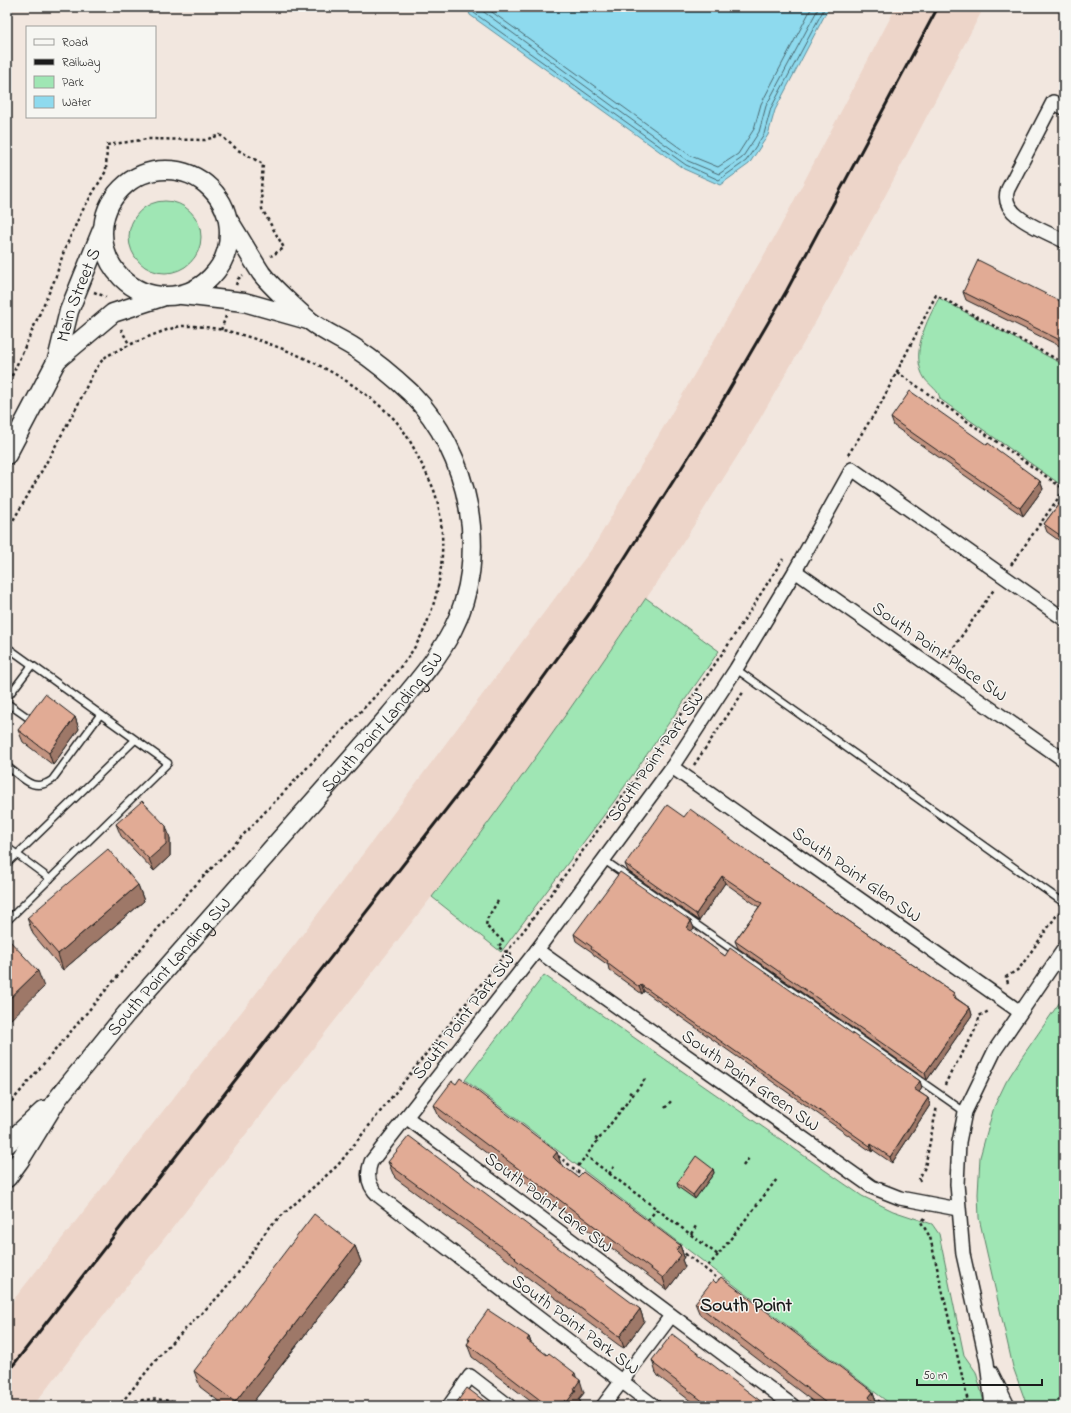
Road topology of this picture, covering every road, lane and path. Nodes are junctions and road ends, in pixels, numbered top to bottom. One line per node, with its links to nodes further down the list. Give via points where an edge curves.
1 (1059, 105): 4 (street, via 1008,189 1006,201 1013,214)
2 (229, 221): 3 (main road, via 222,202 209,186 192,175 173,170 153,171 133,178 118,192 107,210); 5 (main road, South Point Landing SW); 7 (main road, via 230,240 224,259 214,276 198,288)
3 (103, 230): 7 (main road, via 105,250 113,268 126,282 144,292); 11 (main road, Main Street S, via 69,311)
4 (1064, 241)
5 (257, 266): 8 (path, via 238,279); 9 (main road, South Point Landing SW); 14 (path, via 284,248 262,209 260,189 263,164 238,150 220,135 205,140 148,139 107,146 106,171 81,213)
6 (936, 295): 12 (path)
7 (172, 296): 8 (main road, South Point Landing SW); 11 (main road, Main Street S, via 113,313)
8 (230, 301): 9 (main road, South Point Landing SW, via 244,302); 10 (path)
9 (310, 321): 55 (main road, South Point Landing SW, via 355,348 385,371 411,394 435,424 455,459 470,509 472,551 468,591 452,632 424,673 384,722 126,1014)
10 (221, 330): 17 (path, via 181,326 129,344 105,358); 57 (path, via 260,340 304,357 338,376 391,415 410,439 435,492 440,516 442,550 439,582 433,604 421,636 401,667 188,893)
11 (57, 360): 15 (main road, Main Street S)
12 (1064, 363)
13 (897, 372): 16 (path)
14 (7, 387)
15 (7, 455)
16 (1064, 490): 18 (path)
17 (7, 530)
18 (1010, 567)
19 (795, 571): 21 (street, South Point Park SW, via 852,469); 26 (street, South Point Park SW); 33 (street, South Point Place SW)
20 (996, 587): 24 (path)
21 (1064, 619)
22 (728, 645): 48 (path, via 643,769)
23 (7, 646): 25 (lane)
24 (946, 657)
25 (32, 665): 28 (lane); 30 (lane)
26 (736, 669): 36 (street, South Point Park SW); 43 (lane)
27 (744, 691): 34 (path)
28 (7, 698)
29 (7, 703): 31 (lane)
30 (100, 715): 32 (lane); 35 (lane, via 52,780 44,786 32,785)
31 (27, 717)
32 (135, 740): 38 (lane); 41 (lane, via 168,763)
33 (1064, 760)
34 (696, 761)
35 (7, 766)
36 (672, 767): 39 (street, South Point Park SW); 51 (street, South Point Glen SW)
37 (7, 847): 38 (lane)
38 (18, 854): 40 (lane); 41 (lane)
39 (604, 860): 47 (street, South Point Park SW); 59 (lane)
40 (7, 864)
41 (50, 879): 45 (lane)
42 (498, 901): 48 (path, via 486,923 489,930 503,941 498,947)
43 (1064, 903)
44 (1060, 911): 50 (path, via 1019,969 1006,976)
45 (7, 921)
46 (1064, 949): 51 (street)
47 (537, 950): 60 (street, South Point Park SW); 75 (street, South Point Green SW, via 872,1187 900,1198)
48 (507, 952): 49 (path); 88 (path, via 338,1165 269,1228 217,1298 165,1349)
49 (513, 956)
50 (1008, 983)
51 (1020, 1012): 59 (street, via 995,1050)
52 (645, 1079): 54 (path)
53 (629, 1092): 54 (path)
54 (633, 1095): 62 (path)
55 (58, 1098): 63 (main road, South Point Landing SW); 71 (main road, South Point Landing SW)
56 (672, 1100): 58 (path)
57 (7, 1107)
58 (665, 1108)
59 (965, 1112): 75 (street, via 959,1142)
60 (406, 1117): 84 (street, South Point Lane SW); 86 (street, South Point Park SW, via 369,1168 368,1179 375,1192)
61 (595, 1138): 62 (path)
62 (598, 1140): 65 (path)
63 (7, 1144)
64 (557, 1156): 73 (path)
65 (586, 1156): 68 (path); 70 (path)
66 (749, 1158): 69 (path)
67 (615, 1165): 70 (path)
68 (578, 1166)
69 (743, 1166)
70 (609, 1174): 74 (path)
71 (7, 1178)
72 (777, 1179): 81 (path)
73 (588, 1180)
74 (657, 1209): 77 (path); 79 (path)
75 (958, 1209): 85 (street, via 962,1254)
76 (925, 1218): 97 (path, via 922,1222 930,1237)
77 (648, 1220)
78 (696, 1226): 79 (path)
79 (691, 1234): 81 (path)
80 (677, 1247): 83 (path)
81 (718, 1255): 82 (path)
82 (708, 1266)
83 (727, 1286)
84 (671, 1316): 86 (street); 95 (street, South Point Lane SW)
85 (987, 1362): 98 (street); 99 (street)
86 (622, 1381): 93 (street); 94 (street, South Point Park SW)
87 (872, 1396): 96 (path)
88 (122, 1402): 89 (path); 90 (path, via 161,1399)
89 (116, 1406)
90 (180, 1406)
91 (449, 1406): 92 (street, via 470,1376)
92 (509, 1406)
93 (603, 1406)
94 (654, 1406)
95 (793, 1406)
96 (885, 1406)
97 (969, 1406)
98 (992, 1406)
99 (1008, 1406)

